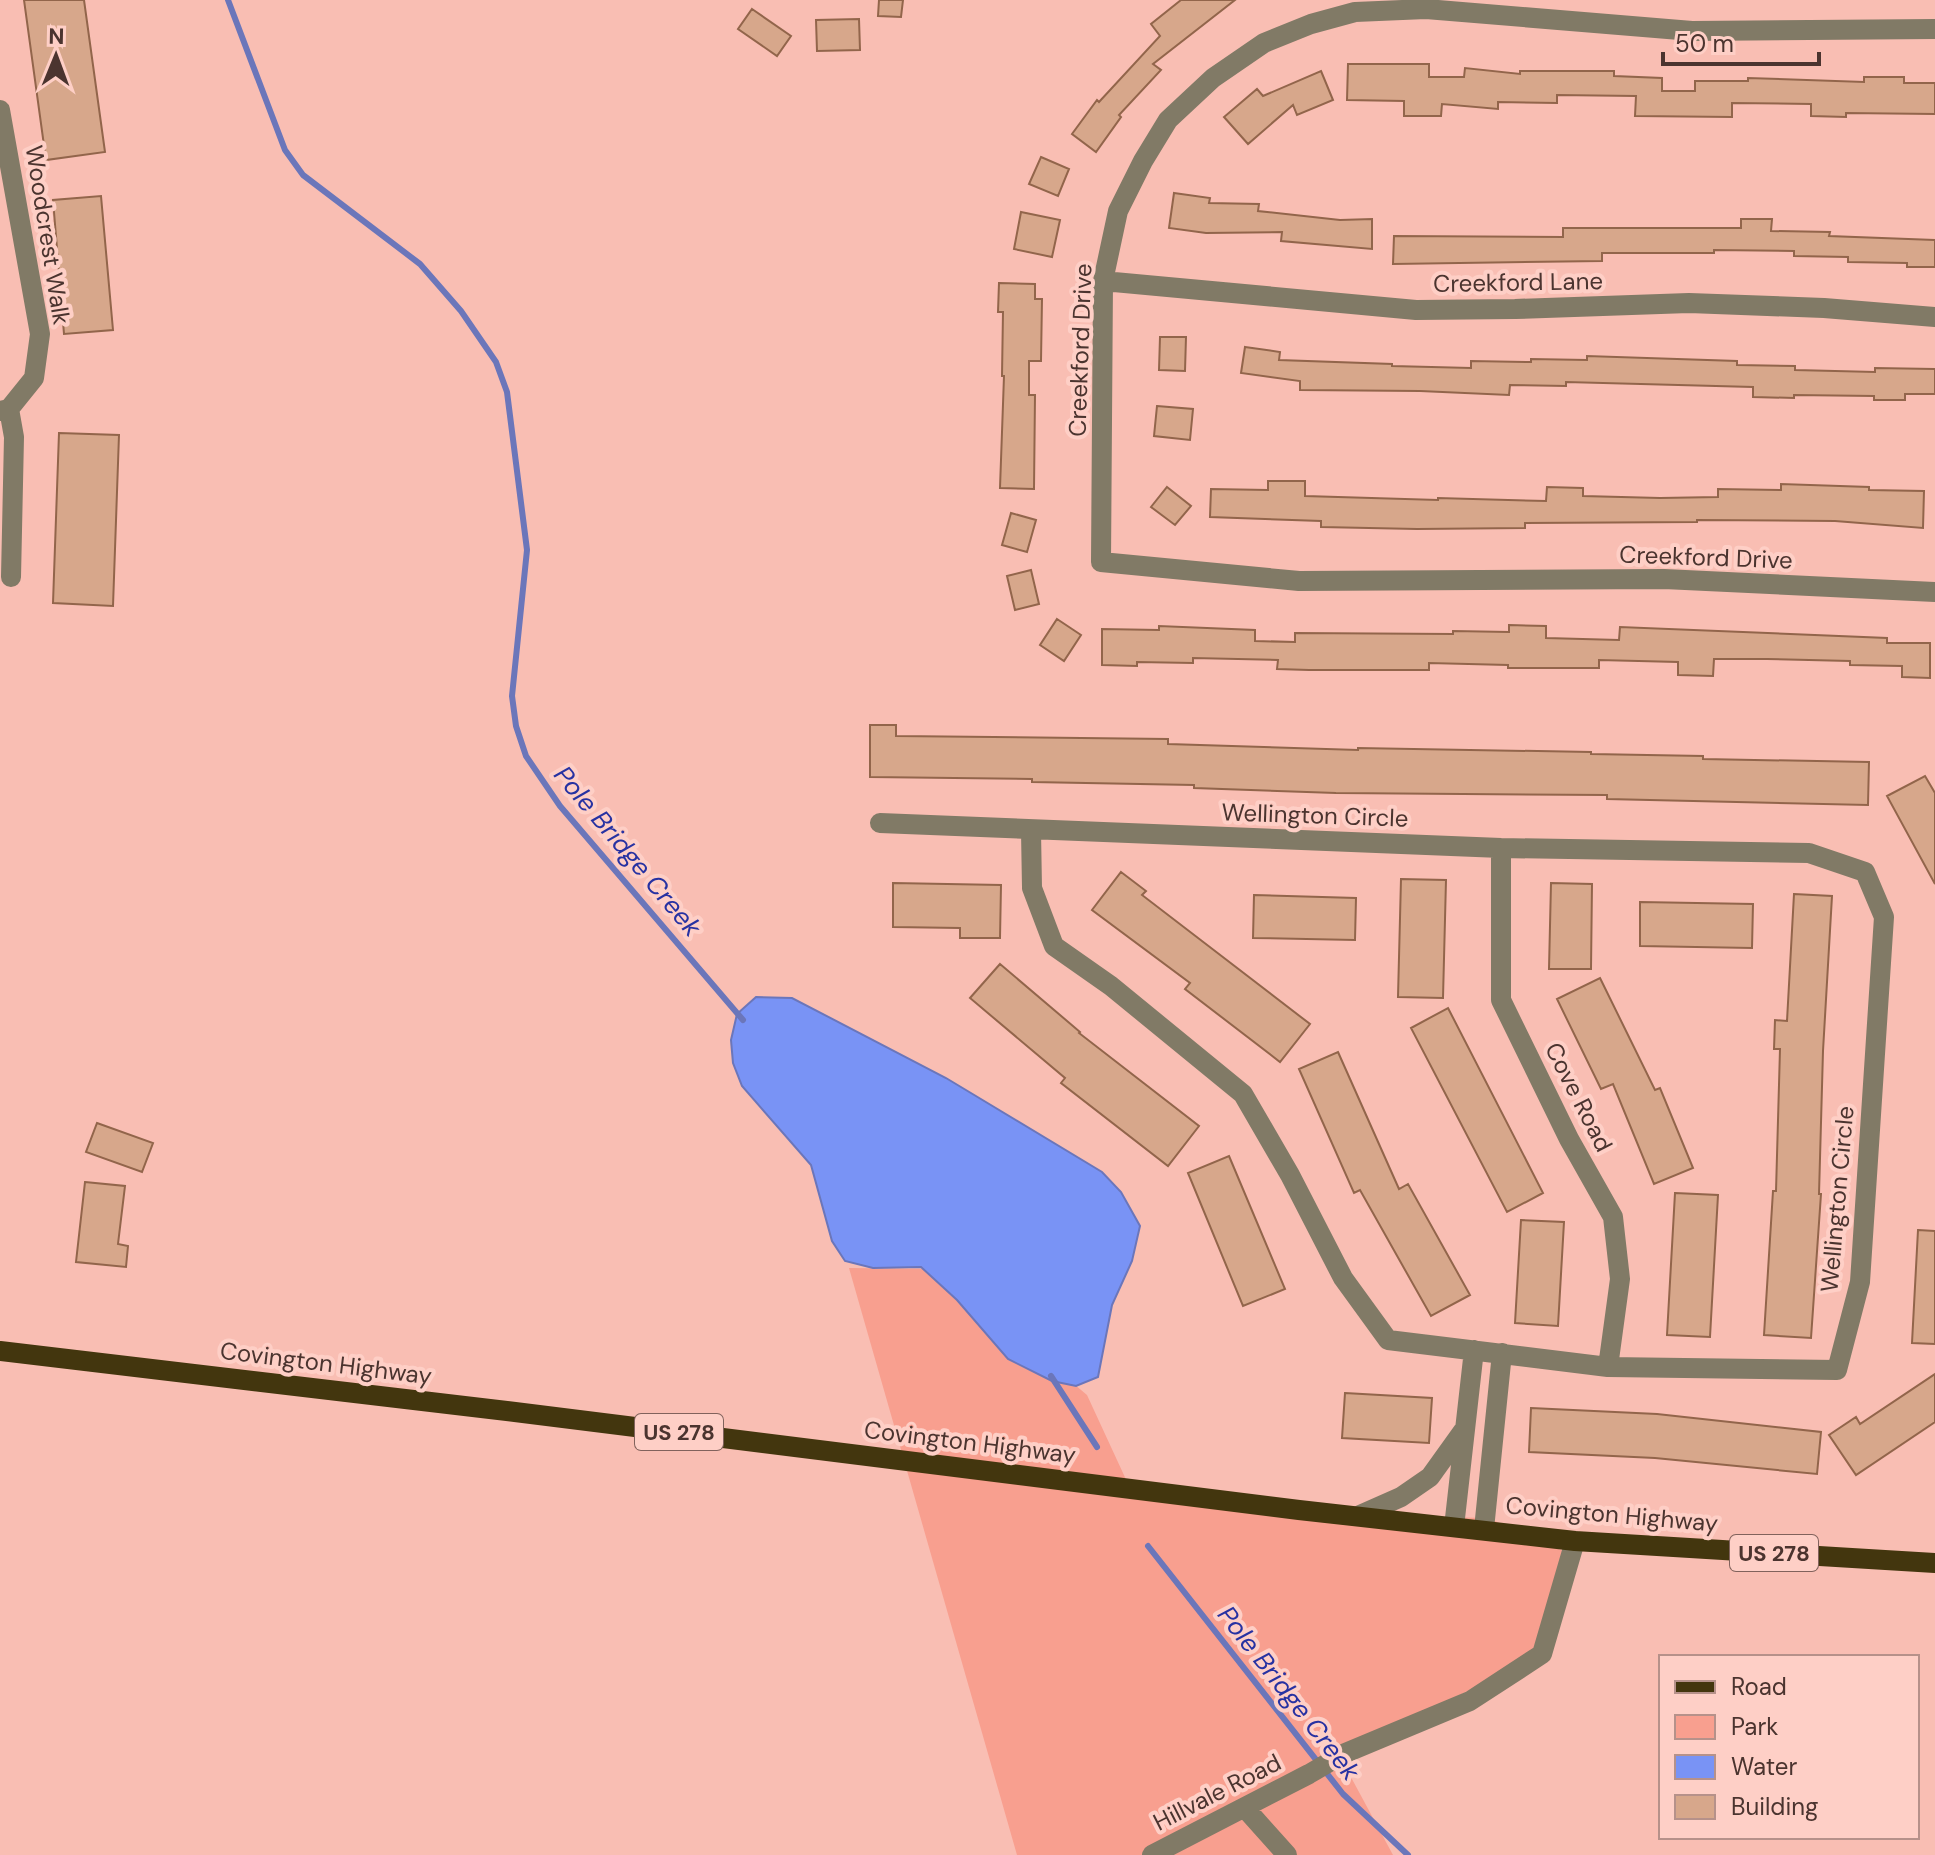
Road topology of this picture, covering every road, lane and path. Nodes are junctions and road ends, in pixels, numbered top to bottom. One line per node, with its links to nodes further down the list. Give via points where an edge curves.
1 (1935, 29): 3 (street, Creekford Drive, via 1692,31 1426,9 1355,12 1311,24 1264,43 1213,78 1168,120 1118,211)
2 (0, 110): 5 (street, Woodcrest Walk, via 40,334 34,378)
3 (1103, 281): 4 (street, Creekford Lane, via 1416,310 1689,303); 7 (street, Creekford Drive, via 1101,562 1299,581 1664,579)
4 (1935, 317)
5 (4, 410): 6 (street, Woodcrest Walk, via 14,437)
6 (11, 577)
7 (1935, 592)
8 (880, 823): 9 (street, Wellington Circle)
9 (1031, 831): 10 (street, Wellington Circle); 11 (street, Wellington Circle, via 1032,888 1054,946 1243,1094 1343,1278 1388,1340)
10 (1501, 848): 14 (street, Cove Road, via 1501,1000 1613,1217 1620,1279); 14 (street, Wellington Circle, via 1809,853 1865,872 1884,917 1860,1282 1837,1370)
11 (1474, 1350): 13 (street, Wellington Circle); 15 (street)
12 (0, 1351): 16 (main road, Covington Highway / US 278)
13 (1502, 1353): 14 (street, Wellington Circle); 18 (street)
14 (1608, 1367)
15 (1465, 1428): 16 (street, via 1430,1477); 17 (street)
16 (1358, 1516): 17 (main road, Covington Highway / US 278)
17 (1454, 1527): 18 (main road, Covington Highway / US 278)
18 (1484, 1529): 19 (main road, Covington Highway / US 278)
19 (1575, 1541): 20 (main road, Covington Highway / US 278); 21 (street, Hillvale Road, via 1542,1654 1470,1701 1343,1754)
20 (1935, 1563)
21 (1245, 1808): 22 (street, Hillvale Road); 23 (street)
22 (1152, 1855)
23 (1287, 1855)

